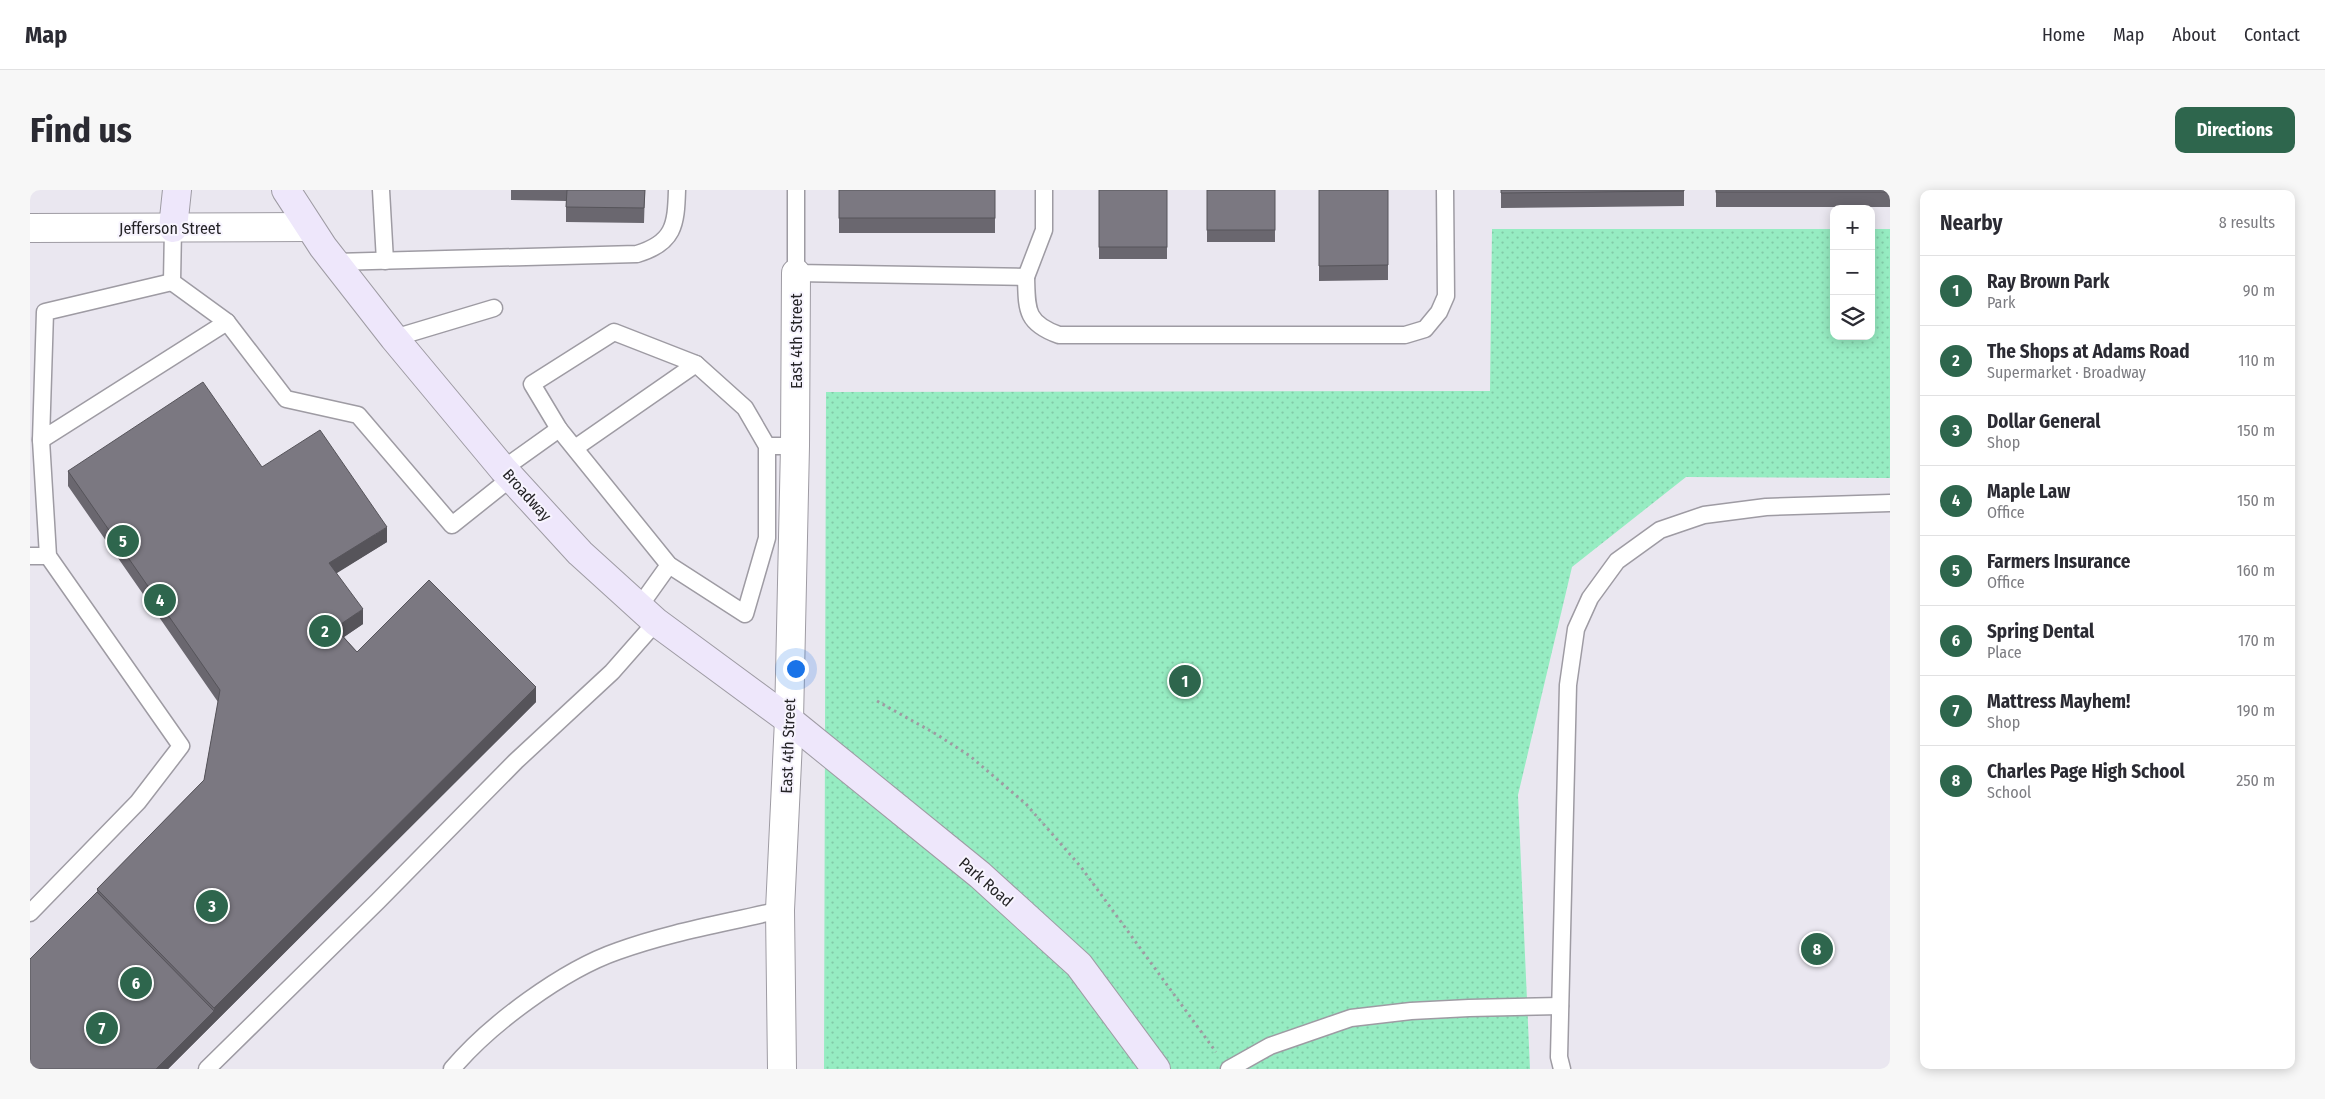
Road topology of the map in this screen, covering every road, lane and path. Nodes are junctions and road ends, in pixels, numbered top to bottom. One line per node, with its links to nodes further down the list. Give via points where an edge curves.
1 (177, 190): 10 (street)
2 (286, 190): 8 (street, Broadway)
3 (381, 190): 11 (lane)
4 (677, 190): 11 (lane, via 676,218 669,237 655,249 637,254)
5 (796, 190): 13 (lane)
6 (1044, 190): 14 (lane, via 1044,230)
7 (1446, 190): 14 (lane, via 1446,296 1439,312 1425,328 1405,335 1059,335 1043,330 1033,321 1027,308)
8 (309, 226): 10 (street, Jefferson Street); 12 (street, Broadway)
9 (30, 228): 10 (street, Jefferson Street)
10 (174, 228): 15 (lane)
11 (385, 260): 12 (lane)
12 (335, 262): 19 (street, Broadway)
13 (796, 273): 14 (lane); 24 (street, East 4th Street)
14 (1026, 277)
15 (172, 282): 17 (lane); 18 (lane)
16 (494, 308): 19 (lane)
17 (37, 311): 22 (lane)
18 (227, 322): 22 (lane); 26 (lane, via 286,399 358,415 452,525)
19 (394, 338): 26 (street, Broadway)
20 (696, 364): 21 (lane, via 614,332 532,384); 23 (lane, via 745,408); 25 (lane)
21 (559, 429): 25 (lane); 26 (lane)
22 (41, 440): 29 (lane)
23 (767, 446): 24 (lane); 30 (lane, via 767,538 745,614)
24 (795, 446): 33 (street, East 4th Street)
25 (575, 448): 30 (lane)
26 (507, 473): 31 (street, Broadway, via 580,553)
27 (1890, 503): 36 (lane, via 1766,507 1704,515 1660,530 1617,561 1590,598 1576,629 1568,685)
28 (30, 556): 29 (lane)
29 (48, 556): 35 (lane, via 181,746 138,802)
30 (669, 565): 31 (lane)
31 (648, 614): 33 (street, Broadway); 38 (lane, via 612,672 516,761)
32 (877, 702): 37 (path, via 970,756 1026,804 1081,867)
33 (789, 720): 34 (street, East 4th Street); 41 (street, Park Road, via 980,875 1079,965)
34 (780, 910): 39 (lane, via 617,951 562,977 466,1053); 40 (street, East 4th Street)
35 (30, 913)
36 (1560, 1006): 42 (lane, via 1460,1008 1351,1018 1270,1046); 43 (lane, via 1559,1057)
37 (1218, 1054)
38 (207, 1069)
39 (452, 1069)
40 (782, 1069)
41 (1156, 1069)
42 (1229, 1069)
43 (1562, 1069)

